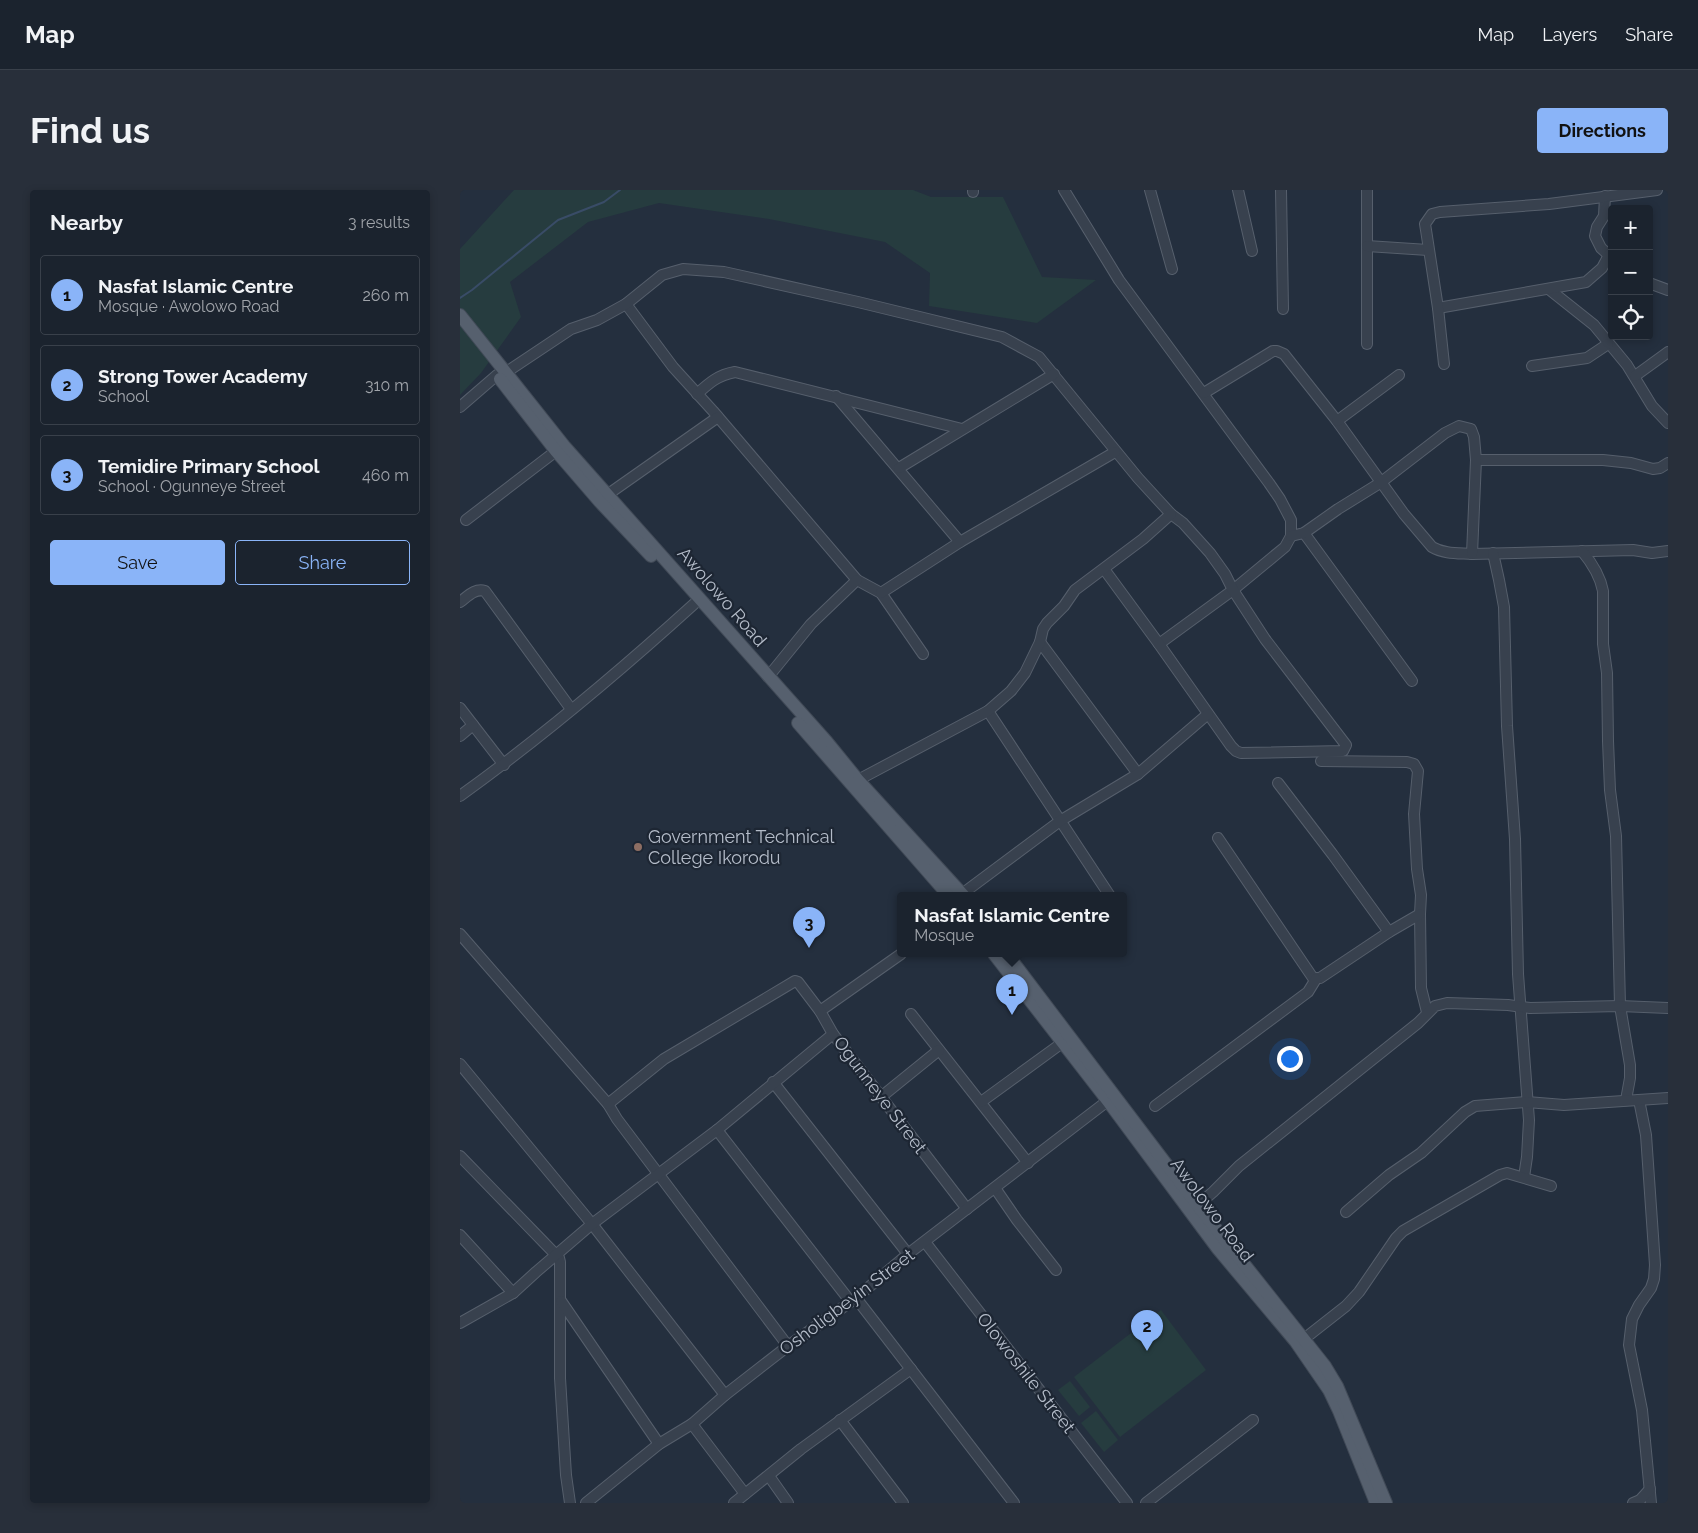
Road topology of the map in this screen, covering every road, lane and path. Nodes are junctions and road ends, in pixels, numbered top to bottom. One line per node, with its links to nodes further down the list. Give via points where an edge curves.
1 (1064, 190): 31 (street, via 1119,280)
2 (1150, 190): 13 (street)
3 (1238, 190): 10 (street)
4 (1281, 190): 19 (street)
5 (1367, 190): 8 (street)
6 (1657, 190): 7 (street)
7 (1605, 196): 9 (street, via 1432,214 1426,224); 11 (street, via 1604,216 1595,236)
8 (1367, 246): 9 (street); 22 (street)
9 (1428, 250): 18 (street)
10 (1252, 251)
11 (1608, 254)
12 (1608, 259): 15 (street, via 1589,281)
13 (1172, 269)
14 (1653, 284): 16 (street)
15 (1550, 290): 18 (street); 23 (street, via 1594,325)
16 (1668, 290)
17 (626, 304): 27 (street, via 597,320 571,329); 28 (street, via 662,275 672,271 694,268 724,272 1002,337 1039,357); 32 (street)
18 (1438, 308): 25 (street)
19 (1283, 309)
20 (460, 315): 27 (main road, Awolowo Road)
21 (460, 328): 27 (main road, Awolowo Road)
22 (1367, 344)
23 (1608, 344): 26 (street, via 1587,358); 30 (street)
24 (1668, 352): 30 (street)
25 (1444, 364)
26 (1532, 366)
27 (501, 374): 34 (street); 39 (main road, Awolowo Road); 45 (main road, Awolowo Road)
28 (1054, 374): 38 (street); 40 (street)
29 (1399, 375): 36 (street)
30 (1635, 376): 37 (street, via 1652,406)
31 (1204, 393): 36 (street, via 1277,351 1284,354); 49 (street, via 1280,499 1290,520)
32 (697, 394): 33 (street, via 714,379 735,372); 35 (street)
33 (836, 396): 38 (street); 43 (street)
34 (460, 407)
35 (718, 417): 45 (street); 56 (street)
36 (1337, 421): 44 (street)
37 (1668, 423)
38 (962, 429): 43 (street)
39 (556, 451): 47 (street); 60 (main road, Awolowo Road)
40 (1115, 452): 46 (street); 50 (street)
41 (1476, 460): 42 (street, via 1603,460 1653,469); 44 (street, via 1471,429 1460,426); 54 (street)
42 (1668, 463)
43 (899, 468): 50 (street)
44 (1380, 483): 48 (street); 54 (street, via 1432,547 1448,553)
45 (607, 495): 64 (main road, Awolowo Road)
46 (1171, 514): 55 (street); 57 (street, via 1210,553)
47 (466, 520)
48 (1304, 533): 49 (street); 65 (street)
49 (1291, 536): 57 (street, via 1285,548)
50 (960, 542): 58 (street)
51 (1668, 550): 52 (street, via 1652,553)
52 (1582, 551): 53 (street); 92 (street, via 1592,562 1604,591 1610,790 1616,836)
53 (1493, 553): 54 (street); 93 (street, via 1504,607)
54 (1472, 554)
55 (1104, 570): 61 (street, via 1075,590 1043,629); 62 (street)
56 (858, 580): 58 (street); 64 (street, via 811,624)
57 (1233, 590): 62 (street); 69 (street, via 1270,646 1346,745 1343,751 1337,752 1241,753 1231,746)
58 (881, 593): 63 (street)
59 (460, 602): 67 (street, via 475,590 485,591)
60 (694, 604): 67 (street, via 632,661); 72 (main road, Awolowo Road)
61 (1040, 642): 68 (street, via 1025,673 1011,691); 75 (street)
62 (1159, 644): 69 (street)
63 (923, 654)
64 (768, 677): 72 (main road, Awolowo Road)
65 (1412, 681)
66 (460, 708): 70 (street)
67 (571, 710): 74 (street)
68 (988, 711): 76 (street); 79 (street)
69 (1208, 714): 75 (street)
70 (474, 725): 71 (street); 74 (street)
71 (460, 736)
72 (835, 759): 76 (main road, Awolowo Road); 81 (main road, Awolowo Road)
73 (1321, 761): 85 (street, via 1414,764 1418,771 1414,814)
74 (504, 765): 78 (street)
75 (1138, 774): 79 (street)
76 (858, 780): 82 (main road, Awolowo Road)
77 (1278, 783): 86 (street)
78 (460, 796)
79 (1060, 821): 83 (street); 84 (street)
80 (1218, 838): 91 (street)
81 (946, 892)
82 (960, 892)
83 (967, 892)
84 (1107, 892)
85 (1420, 914): 86 (street); 96 (street, via 1421,988)
86 (1389, 932): 91 (street)
87 (460, 934): 110 (street)
88 (897, 957): 95 (street)
89 (996, 957): 99 (main road, Awolowo Road)
90 (1009, 957): 104 (main road, Awolowo Road)
91 (1316, 979): 111 (street, via 1297,1001)
92 (1620, 1006): 93 (street); 94 (street); 106 (street, via 1630,1065)
93 (1521, 1007): 96 (street, via 1446,1003); 109 (street)
94 (1668, 1008)
95 (820, 1011): 98 (street, Ogunneye Street); 110 (street, Ogunneye Street, via 795,981 664,1059)
96 (1427, 1012): 120 (street, via 1418,1023 1239,1166)
97 (911, 1014): 100 (street)
98 (833, 1034): 102 (street); 103 (street, Ogunneye Street)
99 (1062, 1042): 104 (main road, Awolowo Road); 108 (street)
100 (939, 1050): 103 (street); 108 (street)
101 (460, 1064): 122 (street)
102 (773, 1082): 112 (street); 125 (street)
103 (882, 1097): 119 (street, Ogunneye Street)
104 (1111, 1098): 114 (street, Osholigbeyin Street); 120 (main road, Awolowo Road)
105 (1668, 1098): 107 (street)
106 (1626, 1100): 107 (street); 109 (street, via 1564,1104)
107 (1639, 1100): 141 (street, via 1646,1135 1655,1265 1651,1288 1632,1319 1629,1345 1642,1410)
108 (981, 1102): 114 (street)
109 (1527, 1102): 116 (street); 121 (street, via 1475,1106 1464,1112 1421,1153)
110 (608, 1104): 115 (street)
111 (1155, 1106)
112 (716, 1130): 115 (street); 130 (street)
113 (460, 1156): 126 (street)
114 (1028, 1163): 118 (street, Osholigbeyin Street)
115 (658, 1174): 122 (street); 133 (street)
116 (1524, 1177): 117 (street); 132 (street, via 1500,1174 1403,1230 1359,1292)
117 (1552, 1186)
118 (995, 1188): 119 (street, Osholigbeyin Street); 127 (street)
119 (967, 1209): 124 (street, Osholigbeyin Street)
120 (1194, 1209): 132 (main road, Awolowo Road); 151 (main road, Awolowo Road, via 1218,1249 1314,1367 1338,1411)
121 (1346, 1212)
122 (592, 1224): 126 (street); 135 (street)
123 (460, 1235): 128 (street)
124 (925, 1242): 125 (street, Osholigbeyin Street); 149 (street, Olowoshile Street)
125 (908, 1254): 130 (street, Osholigbeyin Street)
126 (556, 1256): 128 (street); 129 (street, via 560,1262)
127 (1056, 1270)
128 (513, 1293): 131 (street)
129 (561, 1300): 139 (street); 143 (street, via 560,1378)
130 (853, 1300): 133 (street, Osholigbeyin Street); 134 (street)
131 (460, 1323)
132 (1304, 1339): 152 (main road, Awolowo Road, via 1337,1386)
133 (788, 1346): 135 (street, Osholigbeyin Street)
134 (911, 1369): 136 (street); 148 (street)
135 (725, 1395): 138 (street, Osholigbeyin Street)
136 (840, 1420): 140 (street); 147 (street)
137 (1253, 1420): 150 (street)
138 (692, 1424): 139 (street, Osholigbeyin Street); 142 (street)
139 (659, 1444): 144 (street, Osholigbeyin Street)
140 (768, 1476): 142 (street); 146 (street)
141 (1650, 1490): 153 (street); 154 (street)
142 (745, 1494): 145 (street)
143 (570, 1503)
144 (586, 1503)
145 (734, 1503)
146 (788, 1503)
147 (903, 1503)
148 (1014, 1503)
149 (1127, 1503)
150 (1146, 1503)
151 (1376, 1503)
152 (1386, 1503)
153 (1633, 1503)
154 (1651, 1503)

